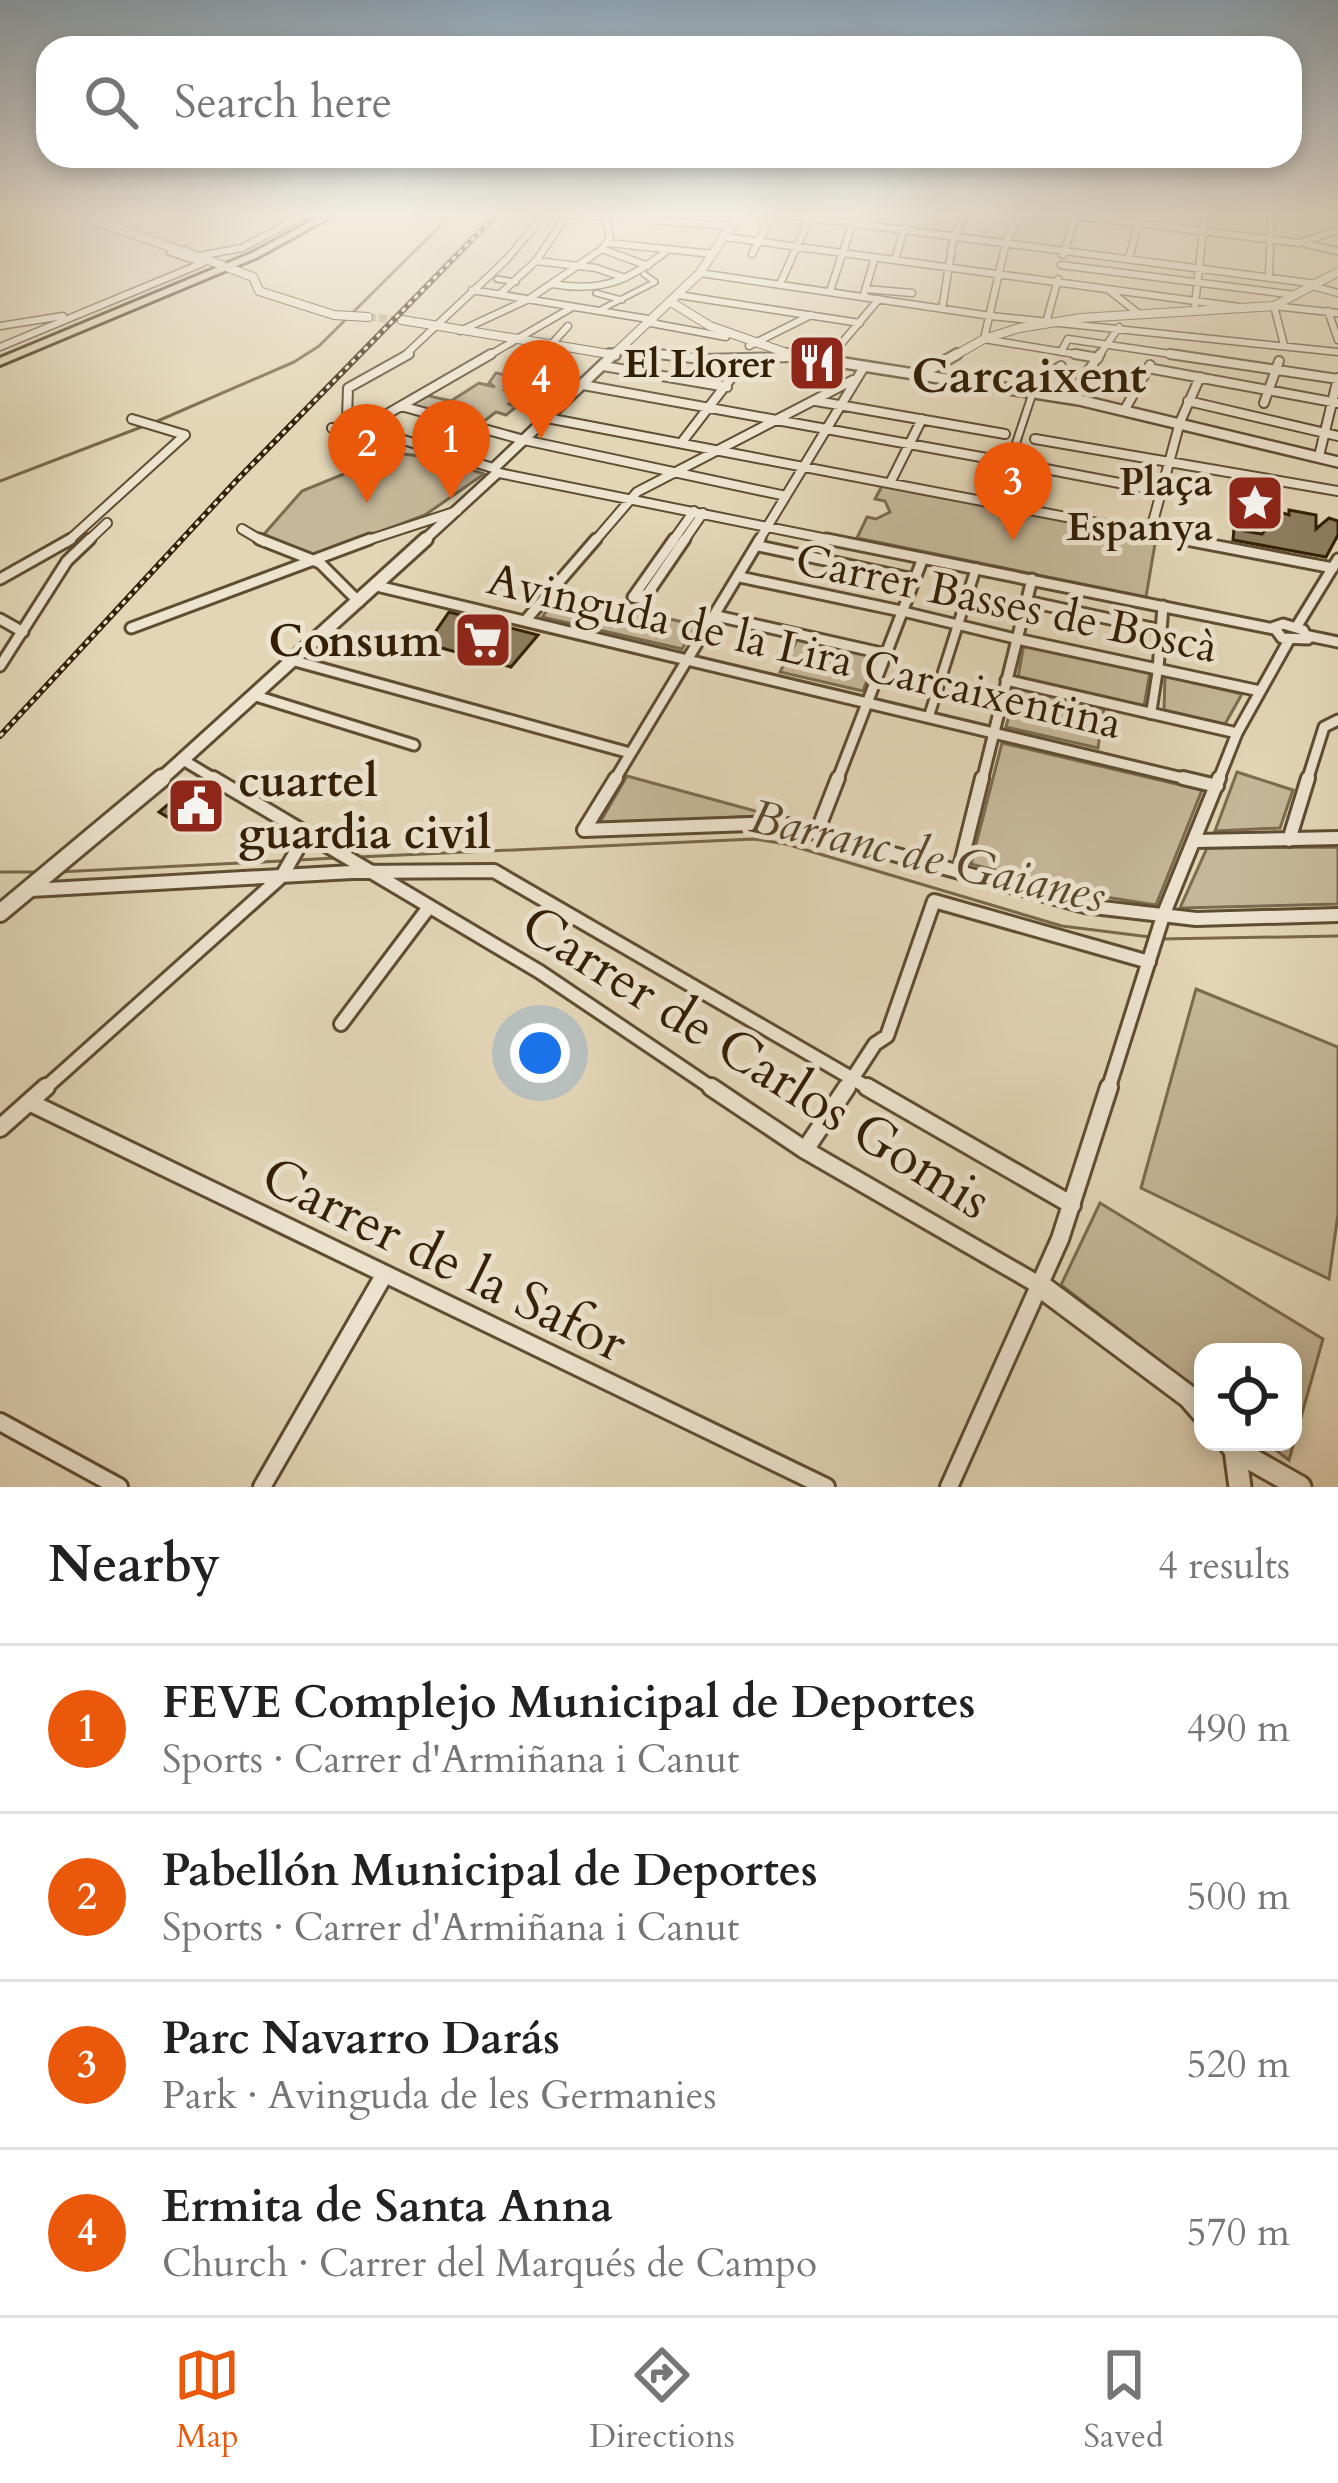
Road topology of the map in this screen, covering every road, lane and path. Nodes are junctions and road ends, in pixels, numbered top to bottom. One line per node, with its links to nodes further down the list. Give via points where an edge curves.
1 (155, 282): 47 (street)
2 (188, 282): 76 (main road)
3 (255, 282): 50 (street, via 259,292)
4 (480, 282): 26 (street)
5 (516, 282): 32 (street)
6 (617, 282): 28 (street)
7 (654, 282): 35 (street)
8 (691, 282): 37 (street)
9 (751, 282): 38 (street)
10 (769, 282): 23 (street)
11 (833, 282): 27 (street)
12 (867, 282): 29 (street)
13 (914, 282): 30 (street)
14 (947, 282): 44 (street)
15 (998, 282): 49 (street)
16 (1058, 282): 54 (street)
17 (1061, 282): 25 (street)
18 (1193, 282): 21 (street)
19 (1301, 282): 24 (street)
20 (1320, 282): 24 (street)
21 (1198, 283): 33 (street); 40 (street)
22 (551, 284): 28 (street); 34 (street)
23 (780, 284): 27 (street)
24 (1315, 285): 31 (street); 33 (street)
25 (1108, 289): 40 (street); 46 (street)
26 (472, 290): 32 (street); 57 (street)
27 (830, 291): 29 (street)
28 (596, 293): 35 (street)
29 (864, 293): 30 (street); 36 (street)
30 (912, 293): 39 (street)
31 (1338, 293)
32 (500, 294): 34 (street)
33 (1294, 295): 41 (street)
34 (529, 299): 42 (street); 59 (street)
35 (622, 299): 43 (street)
36 (879, 299): 39 (street); 55 (street)
37 (674, 301): 38 (street); 53 (street); 60 (street)
38 (733, 304): 48 (street)
39 (910, 304): 44 (street)
40 (1194, 306): 41 (street); 46 (street)
41 (1274, 306): 45 (street); 65 (street)
42 (571, 308): 43 (street); 52 (street)
43 (602, 309): 53 (street)
44 (942, 309): 49 (street)
45 (1333, 312): 62 (street)
46 (1138, 313): 54 (street)
47 (78, 314): 56 (street); 67 (street)
48 (811, 315): 55 (street); 66 (street)
49 (992, 316): 54 (street); 61 (street)
50 (368, 317)
51 (402, 320): 57 (street)
52 (549, 320): 63 (street); 68 (street, via 568,326)
53 (652, 321): 60 (street); 69 (street)
54 (1046, 322): 58 (street); 61 (street)
55 (860, 323): 77 (street)
56 (0, 326)
57 (434, 326): 59 (street); 103 (street, via 409,354 347,390)
58 (1119, 327): 64 (street); 65 (street)
59 (460, 331): 63 (street)
60 (726, 337): 66 (street)
61 (984, 339): 70 (street); 83 (street)
62 (1338, 340)
63 (509, 341): 68 (street); 97 (street)
64 (1107, 345): 70 (street, via 1068,339); 72 (street); 74 (street)
65 (1283, 345): 71 (street)
66 (749, 346): 73 (street)
67 (0, 347)
68 (551, 348): 69 (street); 84 (street)
69 (618, 352): 75 (street); 78 (street)
70 (1061, 352): 74 (street)
71 (1338, 352)
72 (1158, 353): 80 (street); 82 (street)
73 (792, 357): 75 (street); 77 (street)
74 (1098, 358): 92 (street)
75 (746, 360): 89 (street)
76 (0, 362)
77 (826, 362): 81 (street)
78 (603, 366): 88 (street); 89 (street)
79 (1061, 366): 90 (street)
80 (1277, 366): 87 (street); 91 (street)
81 (864, 367): 83 (street); 86 (street)
82 (1148, 368): 85 (street); 100 (street)
83 (922, 374): 90 (street)
84 (519, 375)
85 (1200, 377): 91 (street); 94 (street)
86 (856, 379): 93 (street); 98 (street)
87 (1338, 379): 95 (street)
88 (584, 385): 99 (street); 102 (street)
89 (728, 387): 99 (street)
90 (1024, 390): 92 (street); 130 (street)
91 (1269, 390): 95 (street); 96 (street)
92 (1069, 398): 100 (street)
93 (813, 401): 98 (street); 105 (street)
94 (1188, 401): 106 (street); 109 (street)
95 (1335, 402): 109 (street)
96 (1264, 404)
97 (401, 406): 107 (street); 113 (street)
98 (842, 406): 104 (street); 108 (street)
99 (712, 409): 105 (street); 114 (street)
100 (1125, 409): 106 (street)
101 (132, 418): 144 (street, via 185,435 69,542)
102 (547, 418): 113 (street); 114 (street)
103 (347, 419): 107 (street); 107 (street, via 332,428)
104 (922, 419): 110 (street); 115 (street)
105 (773, 421): 108 (street); 116 (street)
106 (1180, 422): 117 (street); 120 (street)
107 (357, 427): 123 (street)
108 (826, 430): 115 (street); 122 (street)
109 (1326, 433): 111 (street); 117 (street)
110 (1005, 434)
111 (1338, 436)
112 (1035, 439): 120 (street)
113 (524, 440): 123 (street); 124 (street)
114 (682, 442): 116 (street)
115 (909, 445): 118 (street); 125 (street)
116 (719, 451): 122 (street); 124 (street)
117 (1319, 456): 119 (street)
118 (992, 459)
119 (1338, 461)
120 (1170, 462): 126 (street); 127 (street)
121 (1030, 466): 126 (street)
122 (804, 467): 125 (street); 128 (street)
123 (496, 471): 129 (street); 131 (street)
124 (675, 472): 128 (street); 129 (street)
125 (890, 483): 130 (street)
126 (1161, 490): 136 (street)
127 (1338, 491)
128 (786, 496): 134 (street)
129 (632, 500): 132 (street); 153 (street)
130 (996, 503): 136 (street)
131 (457, 512): 139 (street); 146 (street)
132 (698, 512): 132 (street, via 633,597 644,599); 134 (street)
133 (106, 523): 159 (street, via 67,561)
134 (767, 526): 137 (street); 138 (street)
135 (242, 529): 139 (street)
136 (1150, 533): 140 (street)
137 (759, 546): 142 (street); 143 (street)
138 (923, 557): 141 (street); 143 (street)
139 (314, 562): 148 (street); 156 (street)
140 (1336, 565): 155 (street)
141 (976, 568): 145 (street); 154 (street)
142 (740, 577): 150 (street, Carrer Basses de Boscà); 151 (street)
143 (914, 578): 150 (street)
144 (0, 579)
145 (1032, 579): 147 (street); 149 (street)
146 (376, 586): 148 (street); 153 (street, Avinguda de la Lira Carcaixentina)
147 (1026, 601): 158 (street); 161 (street)
148 (359, 602): 166 (street)
149 (1163, 606): 157 (street); 158 (street)
150 (901, 611): 154 (street, Carrer Basses de Boscà); 164 (street)
151 (717, 616): 164 (street); 165 (street)
152 (0, 619): 159 (street)
153 (525, 621): 165 (street, Avinguda de la Lira Carcaixentina)
154 (957, 623): 161 (street, Carrer Basses de Boscà); 174 (street)
155 (1297, 626): 157 (street); 160 (street)
156 (131, 628)
157 (1274, 629): 162 (street)
158 (1161, 630): 168 (street)
159 (23, 632): 167 (street)
160 (1309, 636): 162 (street); 163 (street)
161 (1017, 639): 168 (street, Carrer Basses de Boscà); 169 (street)
162 (1289, 640): 170 (street)
163 (1338, 642)
164 (886, 654): 172 (street)
165 (689, 660): 172 (street, Avinguda de la Lira Carcaixentina); 179 (street)
166 (295, 661): 171 (street); 179 (street)
167 (0, 666)
168 (1158, 669): 170 (street, Carrer Basses de Boscà); 173 (street)
169 (1006, 680): 173 (street); 176 (street)
170 (1260, 691): 177 (street)
171 (256, 696): 178 (street); 180 (street)
172 (869, 702): 174 (street, Avinguda de la Lira Carcaixentina); 182 (street)
173 (1151, 714): 177 (street)
174 (929, 716): 176 (street, Avinguda de la Lira Carcaixentina)
175 (1338, 720): 184 (street, via 1324,727)
176 (993, 731): 181 (street, Avinguda de la Lira Carcaixentina); 187 (street)
177 (1238, 733): 181 (street)
178 (414, 745)
179 (630, 753): 182 (street, via 584,830 779,823)
180 (183, 760): 186 (street, Carrer de Carlos Gomis); 190 (street)
181 (1217, 786): 185 (street)
182 (817, 832): 187 (street)
183 (1338, 838): 184 (street)
184 (1288, 840): 185 (street)
185 (1196, 841): 194 (street)
186 (308, 842): 188 (street); 189 (street, Carrer de Carlos Gomis)
187 (959, 871): 194 (street)
188 (284, 873): 189 (street); 190 (street); 198 (street)
189 (372, 874): 191 (street, Carrer de Carlos Gomis); 197 (street, via 494,872)
190 (31, 890): 192 (street)
191 (429, 907): 196 (street); 200 (street, Carrer de Carlos Gomis)
192 (0, 913)
193 (1338, 915): 194 (street)
194 (1161, 922): 195 (street)
195 (1151, 955): 197 (street, via 934,901 887,1036); 201 (street)
196 (340, 1024)
197 (854, 1079): 200 (street); 201 (street)
198 (29, 1102): 199 (street); 202 (street, Carrer de la Safor)
199 (0, 1128)
200 (805, 1150): 203 (street, Carrer de Carlos Gomis)
201 (1072, 1205): 203 (street)
202 (383, 1277): 209 (street); 210 (street, Carrer de la Safor)
203 (1039, 1285): 204 (street); 211 (street)
204 (1194, 1402)
205 (0, 1422): 208 (street)
206 (1233, 1451): 212 (street)
207 (1240, 1451): 213 (street)
208 (119, 1487)
209 (262, 1487)
210 (826, 1487)
211 (950, 1487)
212 (1240, 1487)
213 (1300, 1487)

